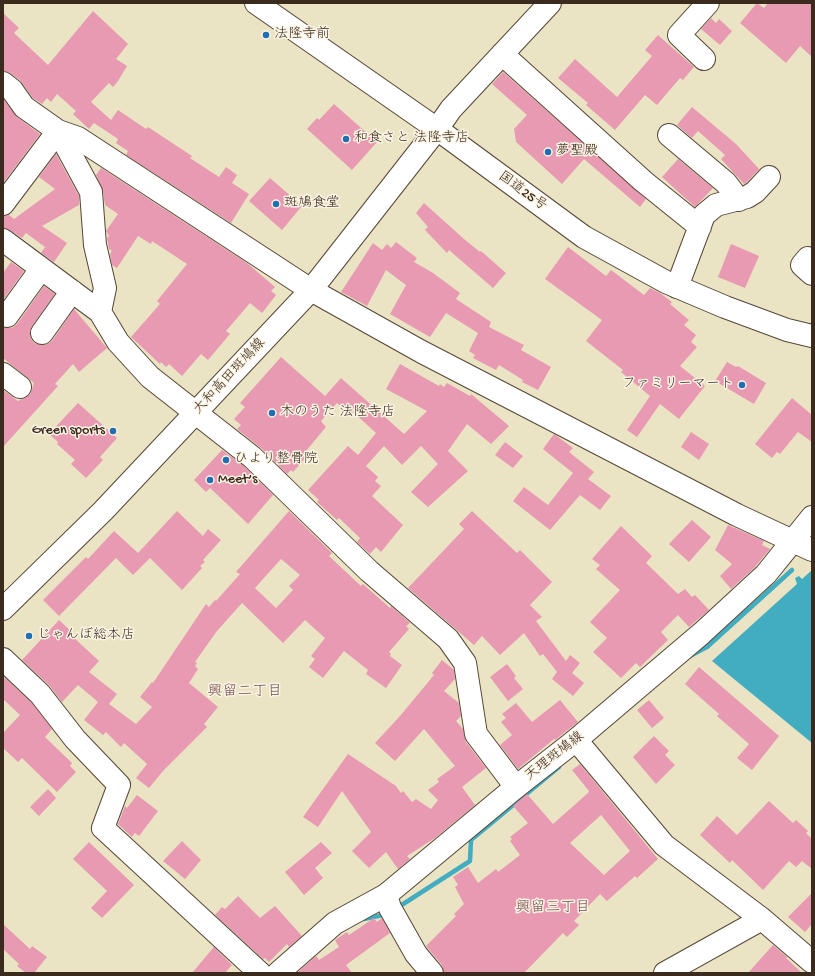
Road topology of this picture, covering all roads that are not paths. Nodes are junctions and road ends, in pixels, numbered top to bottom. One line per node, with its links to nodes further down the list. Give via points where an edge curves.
1 (256, 3): 7 (main road, 国道25号)
2 (550, 3): 4 (main road, 大和高田斑鳩線)
3 (708, 3): 5 (main road, via 679,35)
4 (502, 54): 7 (main road, 大和高田斑鳩線, via 451,109); 13 (main road, via 643,181)
5 (704, 60)
6 (3, 83): 8 (main road, via 12,90 24,107)
7 (437, 129): 16 (main road, 国道25号, via 584,237); 17 (main road, 大和高田斑鳩線)
8 (58, 131): 12 (main road); 17 (main road, via 78,138); 19 (main road, via 91,192 95,245 105,288)
9 (669, 135): 11 (main road, via 726,183)
10 (769, 177): 11 (main road, via 755,192)
11 (740, 200): 13 (main road, via 709,210 704,215)
12 (3, 204)
13 (700, 227): 16 (main road)
14 (3, 240): 15 (main road)
15 (41, 269): 18 (main road); 20 (main road)
16 (677, 287): 22 (main road, 国道25号, via 787,330)
17 (311, 290): 23 (main road, 大和高田斑鳩線); 25 (main road, via 422,352)
18 (72, 291): 19 (main road); 21 (main road)
19 (100, 312): 23 (main road, via 118,342 139,365)
20 (7, 316)
21 (42, 333)
22 (812, 336)
23 (196, 413): 26 (main road, 大和高田斑鳩線, via 103,511); 29 (main road, via 252,457 370,571 448,639 465,663 476,734)
24 (812, 517): 25 (main road, 天理斑鳩線)
25 (803, 546): 28 (main road, 天理斑鳩線, via 766,574)
26 (3, 609)
27 (3, 659): 33 (main road, via 40,694 75,739 119,785 103,828)
28 (580, 745): 29 (main road, 天理斑鳩線); 31 (main road, via 664,845)
29 (516, 787): 30 (main road, 天理斑鳩線)
30 (388, 901): 34 (main road, 天理斑鳩線, via 335,923); 35 (main road, via 416,954)
31 (762, 919): 32 (main road); 36 (main road)
32 (812, 962)
33 (260, 973)
34 (278, 973)
35 (432, 973)
36 (665, 973)

